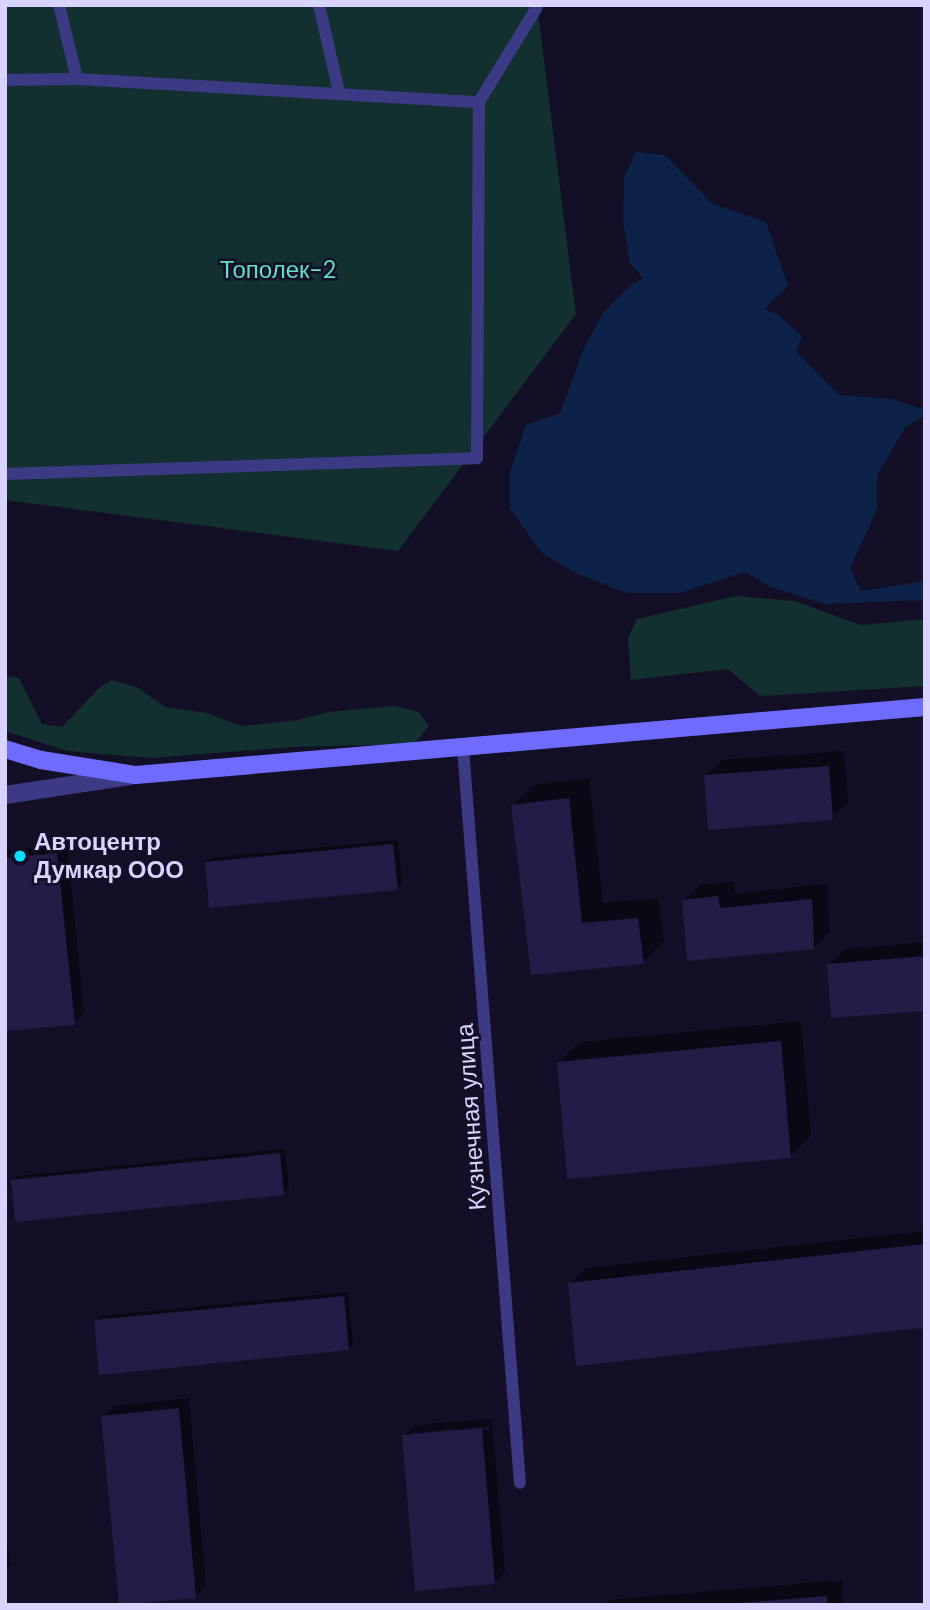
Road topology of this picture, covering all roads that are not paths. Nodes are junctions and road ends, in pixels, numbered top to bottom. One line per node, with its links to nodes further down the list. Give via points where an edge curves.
1 (59, 5): 4 (lane)
2 (319, 5): 6 (lane)
3 (537, 7): 7 (lane)
4 (77, 79): 5 (lane); 6 (lane)
5 (5, 80)
6 (339, 92): 7 (lane)
7 (479, 102): 8 (lane, via 477,458)
8 (5, 474)
9 (925, 707): 10 (street)
10 (463, 748): 12 (street); 14 (lane, Кузнечная улица)
11 (5, 749): 12 (street, via 41,760)
12 (136, 775): 13 (street)
13 (5, 795)
14 (520, 1483)

